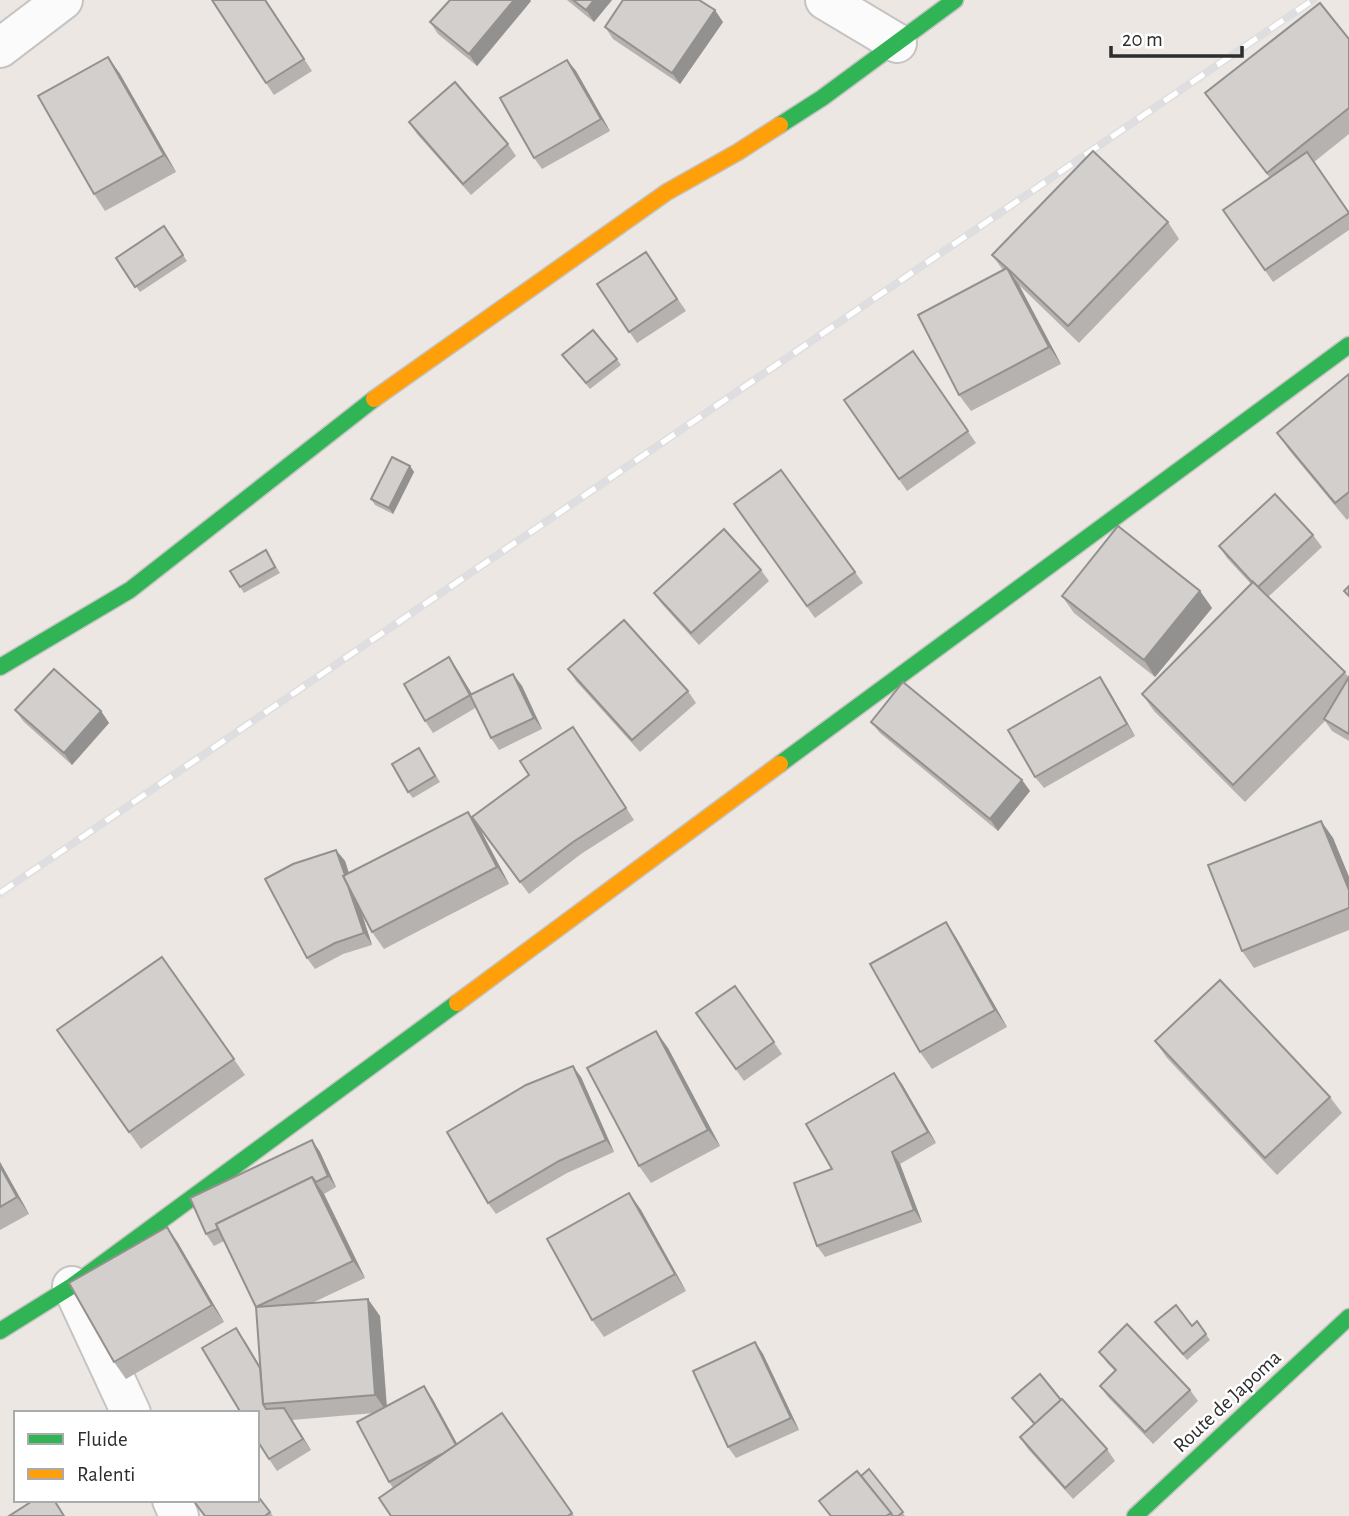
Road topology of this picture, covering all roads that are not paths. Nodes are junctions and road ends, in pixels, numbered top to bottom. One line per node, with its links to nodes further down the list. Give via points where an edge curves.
1 (63, 0): 5 (street)
2 (825, 0): 4 (street)
3 (955, 0): 4 (street)
4 (897, 43): 7 (street, via 822,98 667,192 408,374 130,590)
5 (0, 48)
6 (1349, 345): 8 (street)
7 (0, 667)
8 (72, 1286): 10 (street); 11 (street)
9 (1349, 1317): 12 (street, Route de Japoma)
10 (0, 1331)
11 (130, 1411)
12 (1135, 1516)

